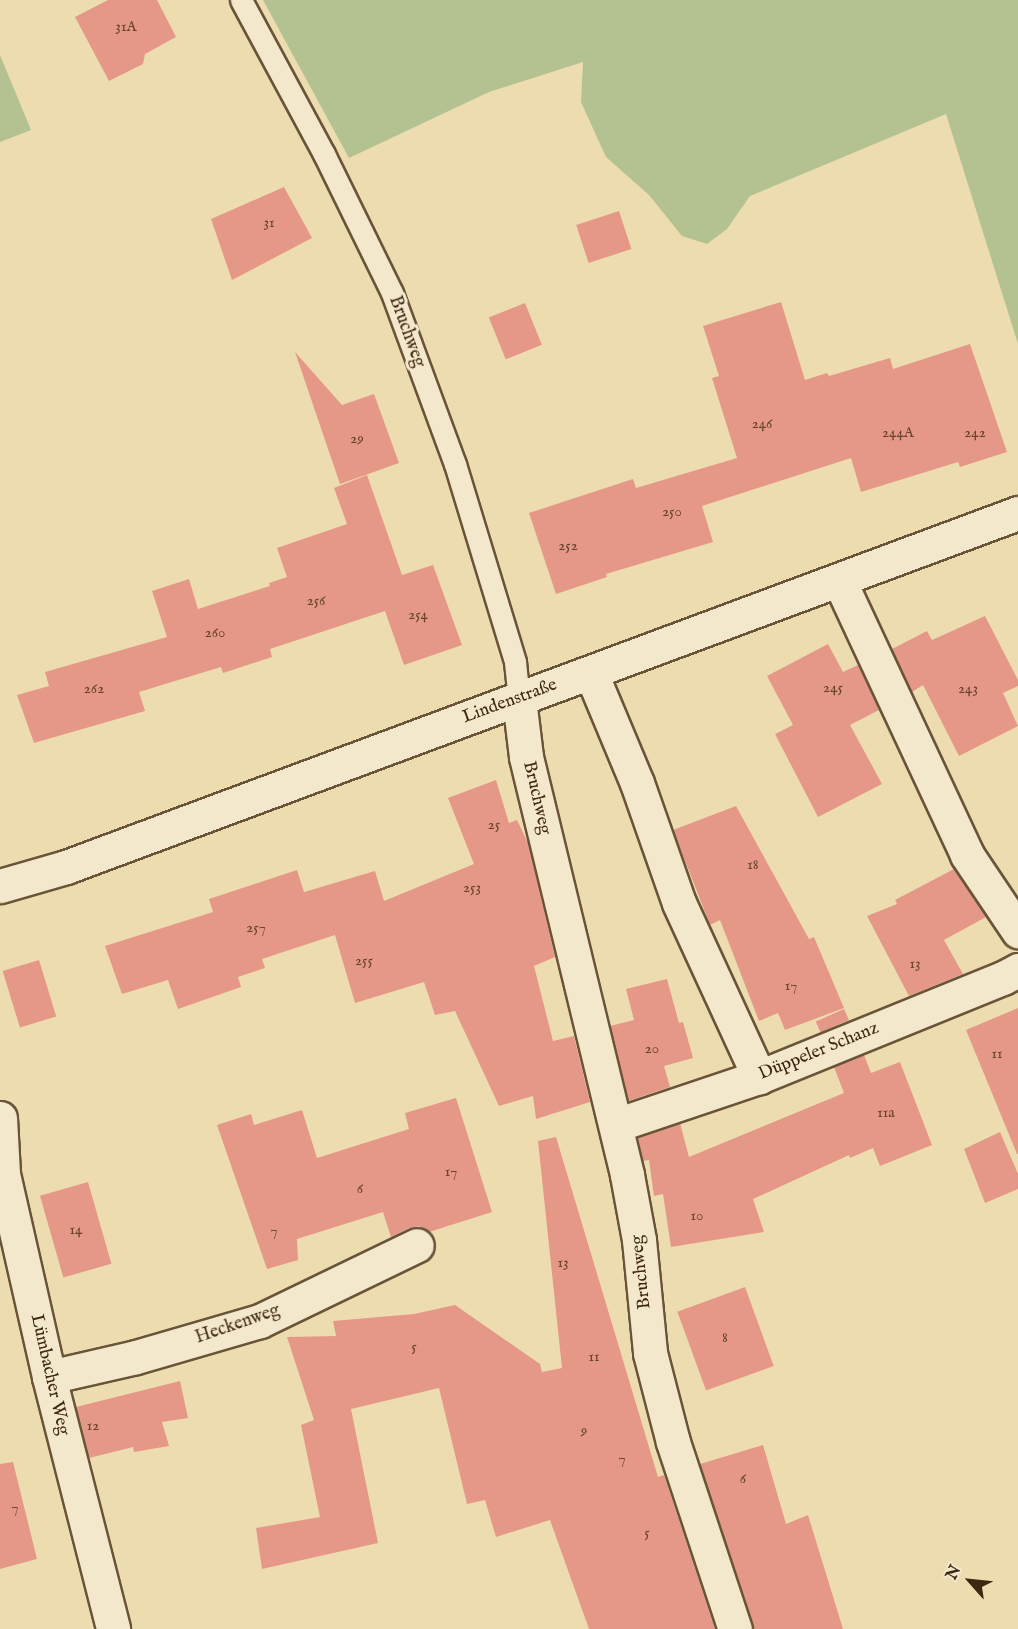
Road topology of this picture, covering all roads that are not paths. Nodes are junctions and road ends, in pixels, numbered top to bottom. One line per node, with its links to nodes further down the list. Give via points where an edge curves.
1 (241, 0): 5 (lane, Bruchweg, via 324,154 392,293 455,464 515,662)
2 (1018, 513): 3 (street, Lindenstraße)
3 (839, 580): 4 (street, Lindenstraße); 7 (street, via 967,855)
4 (591, 673): 5 (street, Lindenstraße); 9 (street, via 679,903)
5 (519, 699): 6 (street, Lindenstraße, via 77,862); 11 (street, Bruchweg, via 526,758)
6 (0, 886)
7 (1018, 931)
8 (1018, 969): 9 (street, Düppeler Schanz)
9 (759, 1077): 11 (street, Düppeler Schanz)
10 (0, 1119): 13 (street, Lümbacher Weg, via 3,1174)
11 (616, 1125): 15 (street, Bruchweg, via 639,1240 650,1353 673,1442)
12 (417, 1245): 13 (street, Heckenweg, via 260,1321)
13 (49, 1377): 14 (street, Lümbacher Weg)
14 (113, 1629)
15 (735, 1629)

